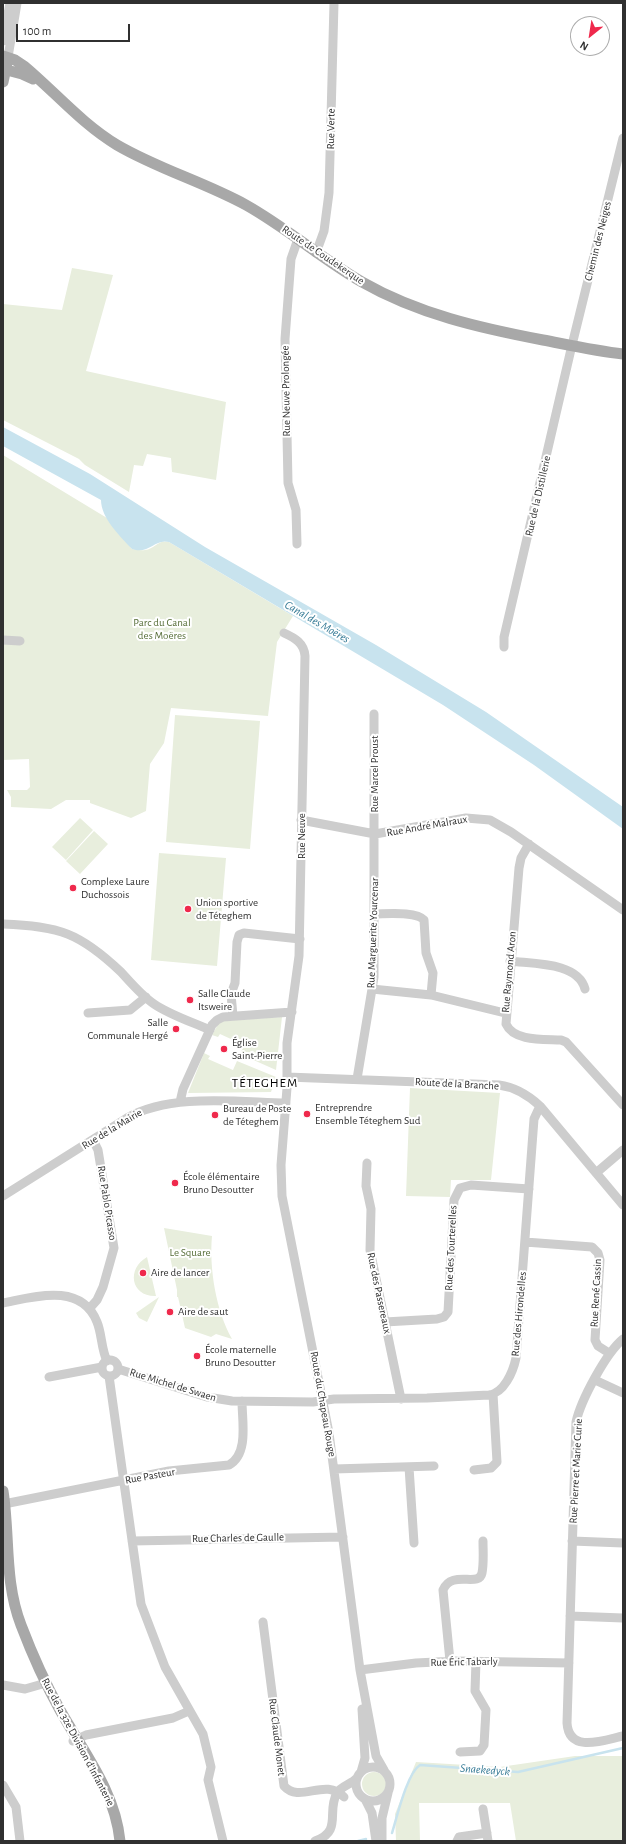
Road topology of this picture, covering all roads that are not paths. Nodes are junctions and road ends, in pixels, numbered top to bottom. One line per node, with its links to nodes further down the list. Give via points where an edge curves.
1 (10, 3): 4 (street)
2 (17, 3): 5 (street)
3 (334, 3): 11 (street, Rue Verte, via 329,193 324,231)
4 (3, 41)
5 (6, 57): 6 (main road); 8 (main road, Route de Coudekerque, via 24,66)
6 (4, 70): 7 (main road); 8 (main road, Route de Coudekerque, via 26,75)
7 (3, 82)
8 (50, 91): 10 (main road, Route de Coudekerque, via 115,144 232,198)
9 (623, 138): 12 (street, Chemin des Neiges)
10 (298, 239): 11 (main road, Route de Coudekerque); 14 (street, Rue Neuve Prolongée, via 291,259 285,339 288,483 296,510)
11 (316, 253): 12 (main road, Route de Coudekerque, via 376,290 427,311 495,330)
12 (572, 345): 13 (main road, Route de Coudekerque); 18 (street, Rue de la Distillerie, via 504,637)
13 (623, 354)
14 (297, 544)
15 (284, 633): 20 (street, Rue Neuve, via 300,643 304,653)
16 (3, 640): 17 (street)
17 (20, 641)
18 (504, 647)
19 (374, 714): 21 (street, Rue Marcel Proust)
20 (301, 820): 21 (street, Rue André Malraux); 26 (street, Rue Neuve)
21 (375, 834): 22 (street, Rue André Malraux, via 474,818 486,819 500,825); 24 (street, Rue Marguerite Yourcenar)
22 (529, 844): 23 (street, Rue André Malraux); 27 (street, Rue Raymond Aron, via 519,866)
23 (623, 910)
24 (374, 914): 28 (street, Rue Marguerite Yourcenar); 30 (street, via 412,914 424,920 426,953 433,973)
25 (3, 924): 31 (street, via 48,928 80,939 100,953)
26 (300, 939): 32 (street, Rue Neuve); 35 (street, via 244,933 239,935 231,994)
27 (510, 961): 29 (street, via 568,970 579,976); 34 (street, Rue Raymond Aron)
28 (372, 989): 30 (street); 38 (street, Rue Marguerite Yourcenar)
29 (586, 989)
30 (431, 995): 34 (street)
31 (146, 997): 33 (street, via 130,1010); 36 (street, via 157,1006)
32 (292, 1012): 35 (street); 37 (street, Rue Neuve, via 287,1049)
33 (88, 1013)
34 (506, 1013): 41 (street, Rue Raymond Aron, via 506,1024 514,1034 566,1042)
35 (233, 1016): 36 (street, via 218,1018)
36 (210, 1030): 39 (street, via 183,1088)
37 (287, 1077): 38 (street, Route de la Branche); 40 (street, Rue Neuve)
38 (357, 1079): 42 (street, Route de la Branche, via 503,1086 524,1093)
39 (180, 1102): 40 (street, Rue de la Mairie); 43 (street, Rue de la Mairie, via 141,1110)
40 (286, 1103): 64 (street, Route du Chapeau Rouge, via 281,1165 283,1205)
41 (623, 1105)
42 (540, 1106): 46 (street, Route de la Branche); 47 (street, Rue des Hirondelles, via 534,1116)
43 (93, 1140): 48 (street, Rue de la Mairie); 52 (street, Rue Pablo Picasso, via 98,1150 114,1248 103,1287)
44 (623, 1150): 46 (street)
45 (367, 1163): 53 (street, Rue des Passereaux, via 366,1186 372,1209 370,1250)
46 (596, 1173): 49 (street, Route de la Branche)
47 (529, 1189): 50 (street, Rue des Hirondelles); 53 (street, Rue des Tourterelles, via 470,1185 460,1188 454,1200 448,1312 440,1318)
48 (3, 1196)
49 (623, 1205)
50 (524, 1242): 55 (street, Rue René Cassin, via 592,1247 598,1253 600,1260 595,1340 598,1346); 62 (street, Rue des Hirondelles, via 515,1360 501,1389)
51 (3, 1303): 52 (street, via 56,1294 74,1299)
52 (89, 1310): 56 (street, via 97,1322)
53 (385, 1322): 63 (street, Rue des Passereaux)
54 (623, 1339): 55 (street, Rue Pierre et Marie Curie)
55 (609, 1353): 60 (street, Rue Pierre et Marie Curie)
56 (104, 1364): 57 (street, via 115,1361); 58 (street, via 103,1373); 59 (street)
57 (118, 1369): 58 (street, via 115,1375); 65 (street, Rue Michel de Swaen, via 207,1397)
58 (109, 1376): 70 (street)
59 (49, 1378)
60 (595, 1380): 61 (street); 76 (street, Rue Pierre et Marie Curie, via 576,1422)
61 (623, 1393)
62 (493, 1394): 63 (street); 69 (street, via 497,1462 491,1468)
63 (401, 1399): 64 (street)
64 (324, 1400): 65 (street, Rue Michel de Swaen); 68 (street, Route du Chapeau Rouge)
65 (242, 1401): 70 (street, Rue Pasteur, via 241,1450 233,1463 220,1467 169,1471)
66 (409, 1466): 67 (street); 68 (street); 77 (street)
67 (434, 1466)
68 (334, 1469): 73 (street, Route du Chapeau Rouge)
69 (474, 1470)
70 (122, 1481): 72 (street, Rue Pasteur); 74 (street)
71 (3, 1491): 72 (main road, Rue de la 32e Division d'Infanterie)
72 (4, 1508): 87 (main road, Rue de la 32e Division d'Infanterie, via 12,1594)
73 (343, 1537): 74 (street, Rue Charles de Gaulle); 86 (street, Route du Chapeau Rouge)
74 (132, 1541): 89 (street, via 140,1598 161,1659)
75 (483, 1541): 83 (street, via 480,1577 474,1580 452,1580 443,1590)
76 (572, 1541): 78 (street); 80 (street, Rue Pierre et Marie Curie)
77 (414, 1543)
78 (623, 1543)
79 (3, 1552): 87 (main road, Rue de la 32e Division d'Infanterie, via 5,1581 11,1609)
80 (570, 1616): 81 (street); 85 (street)
81 (623, 1618)
82 (263, 1622): 97 (street, Rue Claude Monet, via 284,1786 293,1792 328,1788)
83 (450, 1661): 84 (street, Rue Éric Tabarly); 86 (street, Rue Éric Tabarly)
84 (476, 1661): 85 (street, Rue Éric Tabarly); 92 (street, via 475,1691 486,1710 484,1745 480,1752)
85 (569, 1663): 90 (street, via 567,1723 570,1734 578,1741 587,1743)
86 (360, 1670): 93 (street, Route du Chapeau Rouge, via 376,1756); 94 (street, Route du Chapeau Rouge, via 365,1760)
87 (44, 1684): 88 (street, via 25,1689); 91 (main road, Rue de la 32e Division d'Infanterie)
88 (3, 1685)
89 (189, 1711): 91 (street, via 173,1718); 104 (street, via 203,1734 211,1767 209,1782)
90 (623, 1736)
91 (75, 1740): 102 (main road, Rue de la 32e Division d'Infanterie, via 104,1796 112,1818); 103 (main road, Rue de la 32e Division d'Infanterie, via 111,1799)
92 (460, 1752)
93 (384, 1770): 94 (street, via 372,1767); 96 (street, via 390,1781)
94 (359, 1775): 97 (street); 98 (street, via 356,1786)
95 (3, 1785): 101 (street, via 16,1807)
96 (388, 1793): 98 (street, via 379,1800 371,1801); 107 (street, via 383,1813)
97 (341, 1794): 98 (street, Rue Claude Monet); 105 (street, via 328,1834)
98 (363, 1797): 106 (street, via 372,1813)
99 (483, 1809): 100 (street)
100 (487, 1837): 108 (street, via 459,1837)
101 (20, 1841)
102 (116, 1841)
103 (120, 1841)
104 (223, 1841)
105 (315, 1841)
106 (376, 1841)
107 (382, 1841)
108 (457, 1841)

